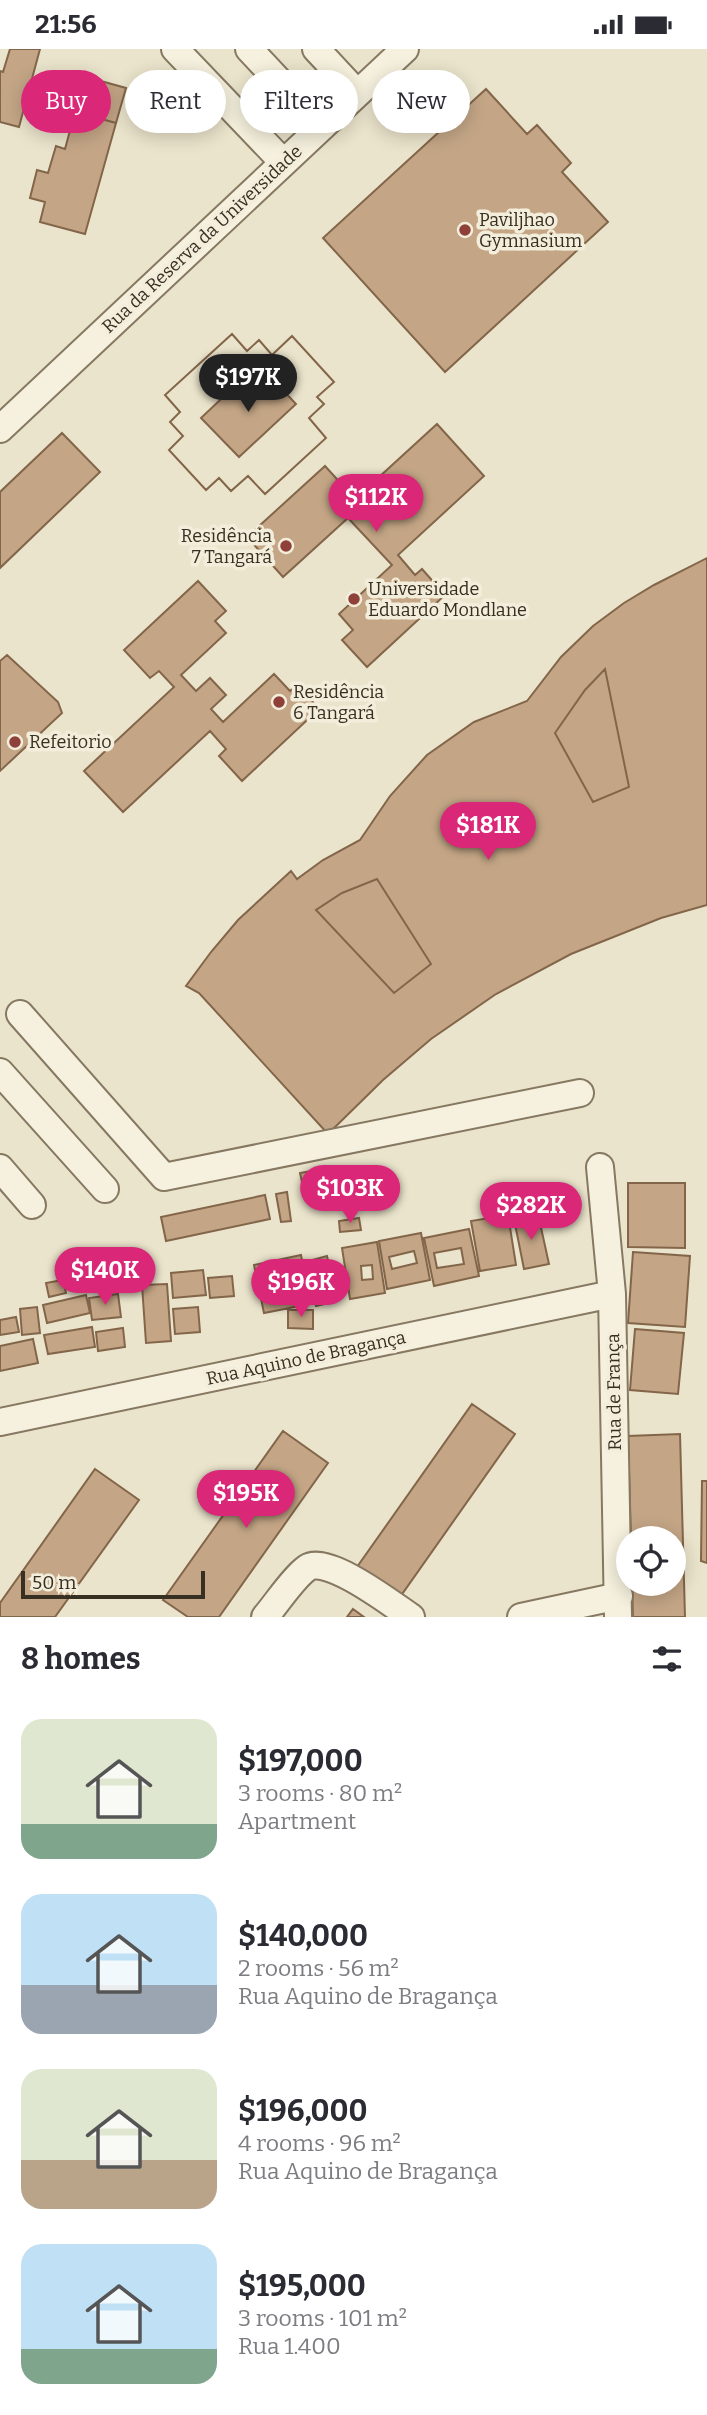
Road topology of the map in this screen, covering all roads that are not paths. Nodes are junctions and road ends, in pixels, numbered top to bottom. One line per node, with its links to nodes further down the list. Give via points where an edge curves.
1 (175, 49): 9 (street)
2 (248, 49): 5 (street)
3 (316, 49): 6 (street)
4 (405, 49): 7 (street, Rua da Reserva da Universidade)
5 (268, 70)
6 (336, 70)
7 (358, 92)
8 (314, 133): 9 (street, Rua da Reserva da Universidade)
9 (283, 162): 10 (street, Rua da Reserva da Universidade)
10 (0, 429)
11 (19, 1014): 13 (street, via 164,1177)
12 (0, 1072): 16 (street)
13 (580, 1093)
14 (600, 1167): 18 (street, Rua de França)
15 (0, 1168): 17 (street)
16 (105, 1189)
17 (32, 1205)
18 (612, 1294): 19 (street, Rua Aquino de Bragança); 20 (street, Rua de França)
19 (0, 1422)
20 (619, 1607): 23 (street)
21 (265, 1617): 22 (street, via 305,1569 316,1565 362,1585)
22 (411, 1617)
23 (522, 1617)

